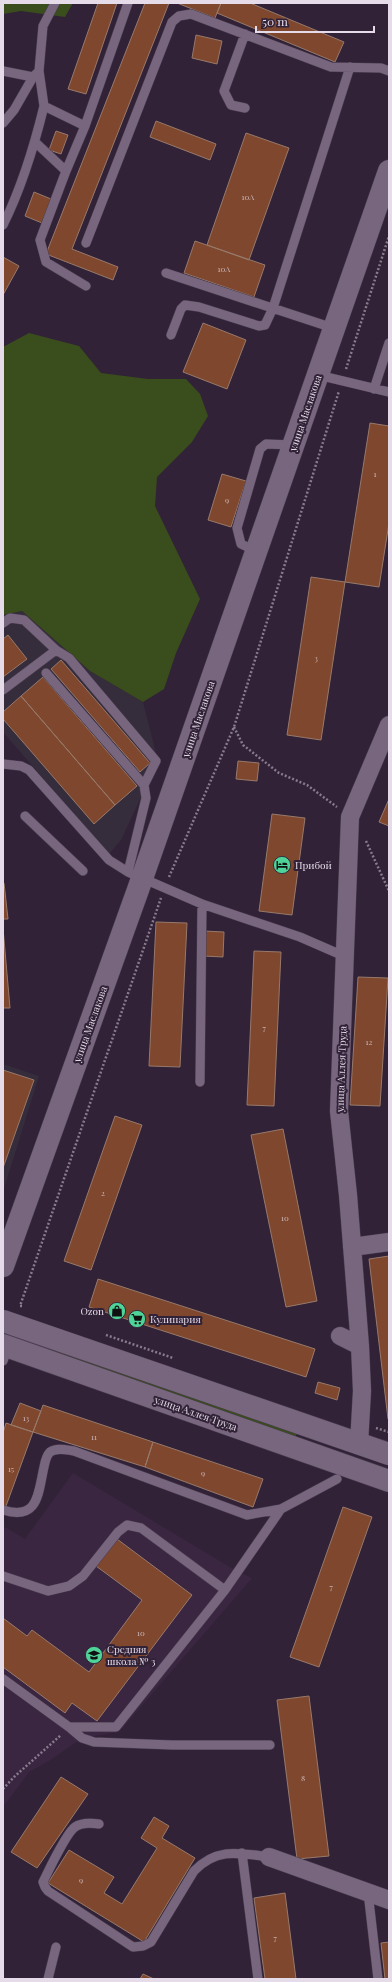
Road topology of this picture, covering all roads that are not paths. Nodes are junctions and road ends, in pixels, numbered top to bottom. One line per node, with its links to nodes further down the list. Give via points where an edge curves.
1 (55, 3): 7 (lane, via 43,26)
2 (128, 3): 11 (lane)
3 (245, 34): 4 (lane, via 331,67); 9 (lane, via 224,91 230,105); 16 (lane, via 190,14 179,16 172,22)
4 (350, 67): 6 (lane, via 381,68); 19 (lane)
5 (3, 71): 7 (lane)
6 (389, 71)
7 (36, 74): 8 (lane); 10 (lane)
8 (44, 106): 11 (lane); 12 (lane)
9 (245, 108)
10 (3, 123)
11 (85, 126): 13 (lane)
12 (35, 142): 13 (lane); 15 (lane, via 16,200)
13 (66, 171): 18 (lane, via 40,240 46,262)
14 (389, 171): 20 (street, улица Маслакова)
15 (3, 225)
16 (86, 243)
17 (166, 273): 19 (lane)
18 (86, 286)
19 (273, 308): 20 (lane); 21 (lane, via 265,325 262,326 185,305 181,308)
20 (333, 328): 23 (street, улица Маслакова)
21 (170, 335)
22 (389, 343): 24 (lane)
23 (318, 375): 24 (lane); 26 (street, улица Маслакова)
24 (374, 389): 25 (lane)
25 (389, 392)
26 (294, 445): 27 (street, улица Маслакова); 27 (lane, via 266,444 260,449 237,528 241,544)
27 (256, 551): 37 (street, улица Маслакова)
28 (3, 623): 29 (lane, via 10,618 24,620)
29 (56, 650): 31 (lane); 34 (lane, via 69,658 154,758 156,763)
30 (46, 673): 34 (lane)
31 (3, 690)
32 (389, 725): 39 (street, улица Аллея Труда, via 350,817)
33 (3, 764): 37 (lane, via 21,766 29,770 110,860)
34 (144, 784): 37 (lane, via 146,798)
35 (25, 816): 36 (lane)
36 (83, 871)
37 (135, 875): 38 (lane); 43 (street, улица Маслакова)
38 (202, 904): 39 (lane, via 300,937); 40 (lane)
39 (346, 958): 42 (street, улица Аллея Труда, via 339,1111)
40 (200, 1082)
41 (389, 1242): 42 (street)
42 (352, 1248): 46 (street, улица Аллея Труда)
43 (3, 1266)
44 (3, 1321): 48 (street)
45 (340, 1336): 46 (street)
46 (360, 1346): 48 (street, улица Аллея Труда, via 362,1391)
47 (5, 1351): 51 (street, улица Аллея Труда)
48 (358, 1444): 49 (street)
49 (389, 1454)
50 (337, 1479): 52 (lane)
51 (389, 1481)
52 (281, 1509): 53 (lane, via 247,1515 74,1451 59,1450 50,1452 46,1459 36,1499 28,1511 16,1514); 55 (lane)
53 (3, 1510)
54 (3, 1576): 55 (lane, via 48,1591 69,1586 83,1576 118,1532 127,1525 141,1528)
55 (225, 1590): 57 (lane, via 116,1727)
56 (3, 1679): 57 (lane)
57 (69, 1727): 58 (lane, via 82,1738 94,1742)
58 (270, 1745)
59 (99, 1824): 60 (lane, via 86,1823 75,1826 43,1882 48,1892 133,1947 152,1942 194,1871 203,1862 214,1856)
60 (242, 1853): 61 (lane); 66 (lane)
61 (269, 1857): 62 (street)
62 (368, 1892): 63 (street); 67 (lane)
63 (389, 1900)
64 (56, 1947): 65 (lane)
65 (48, 1979)
66 (258, 1979)
67 (378, 1979)

